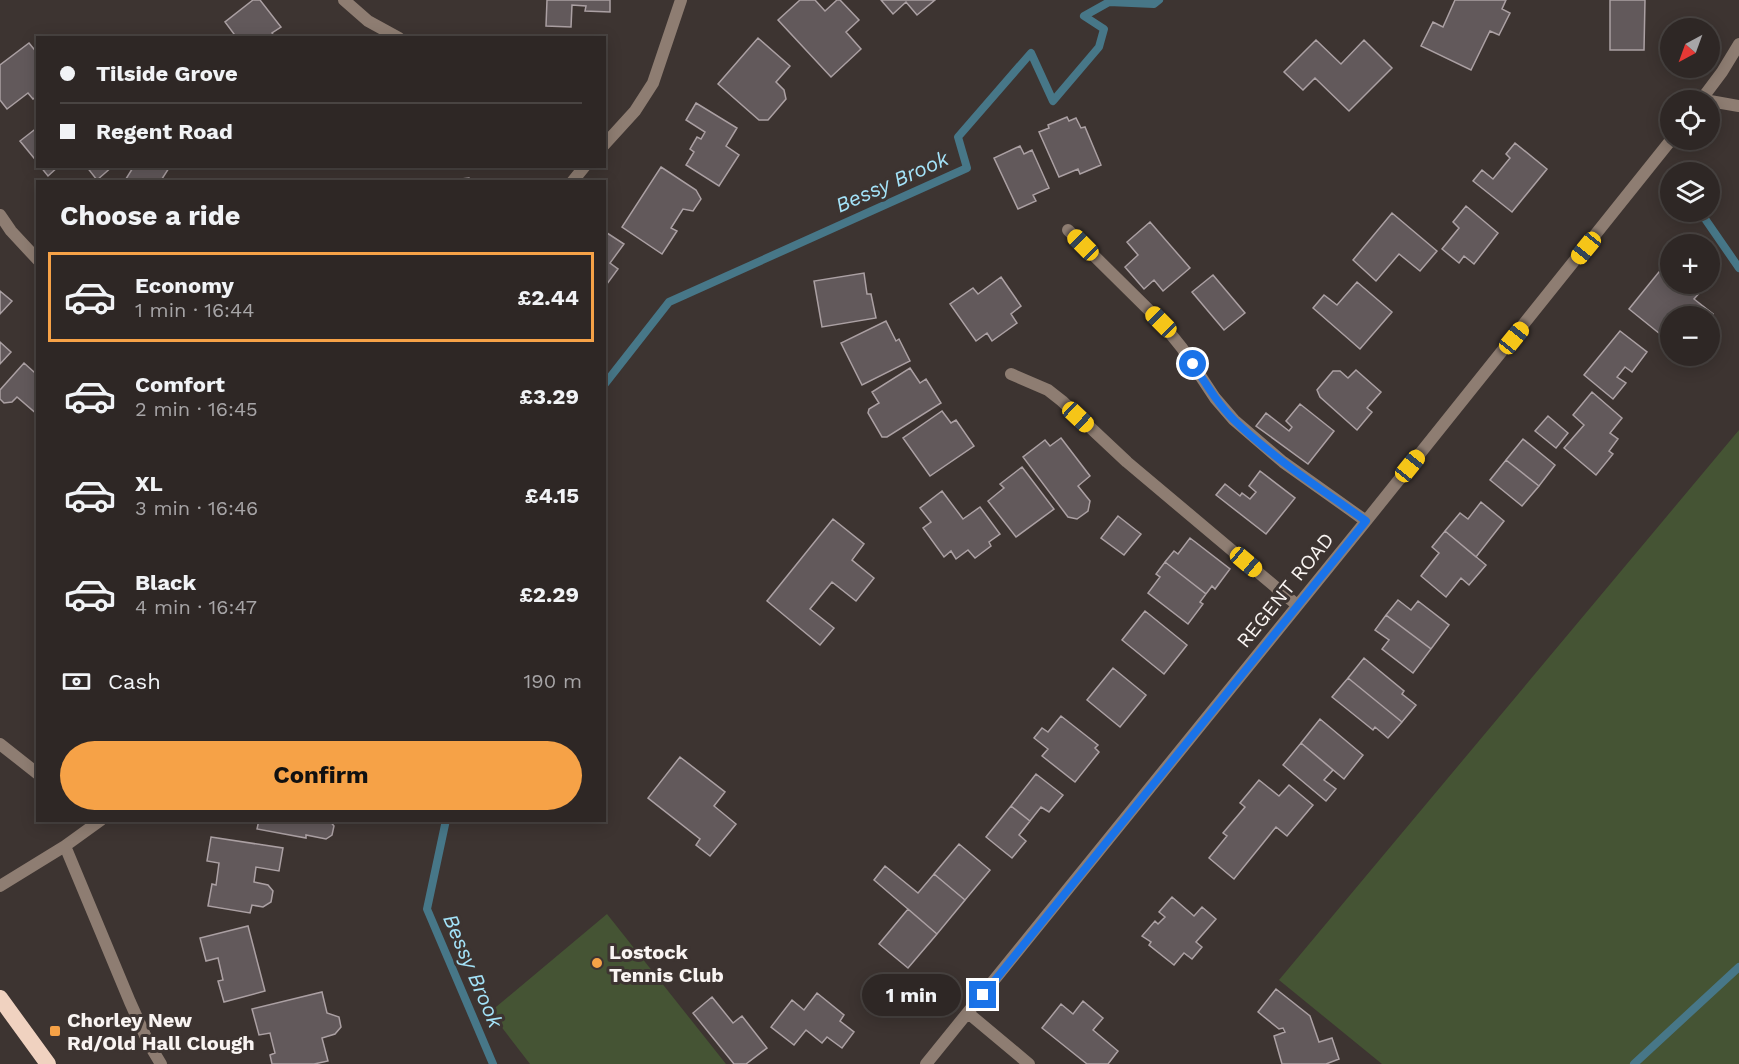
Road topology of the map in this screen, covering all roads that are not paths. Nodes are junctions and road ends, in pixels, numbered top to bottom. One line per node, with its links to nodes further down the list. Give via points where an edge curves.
1 (344, 0): 3 (street, via 368,21)
2 (681, 0): 8 (street, via 653,83 635,111)
3 (395, 36)
4 (1739, 44): 5 (street)
5 (1711, 90)
6 (1720, 103): 7 (street)
7 (1739, 106)
8 (606, 143)
9 (1663, 150): 16 (street, REGENT ROAD)
10 (583, 168): 11 (street)
11 (574, 180)
12 (0, 215): 14 (street)
13 (1068, 230): 16 (street, via 1161,322 1234,420 1283,462)
14 (36, 258)
15 (1011, 374): 17 (street, via 1048,390 1062,401 1127,462)
16 (1366, 521): 17 (street, REGENT ROAD)
17 (1297, 605): 24 (street, REGENT ROAD)
18 (0, 744): 19 (street)
19 (36, 772)
20 (97, 822): 21 (street)
21 (65, 846): 22 (street); 26 (street, via 130,1002)
22 (0, 886)
23 (0, 998): 25 (highway)
24 (968, 1013): 27 (street, REGENT ROAD); 28 (street)
25 (48, 1064)
26 (161, 1064)
27 (926, 1064)
28 (1029, 1064)

